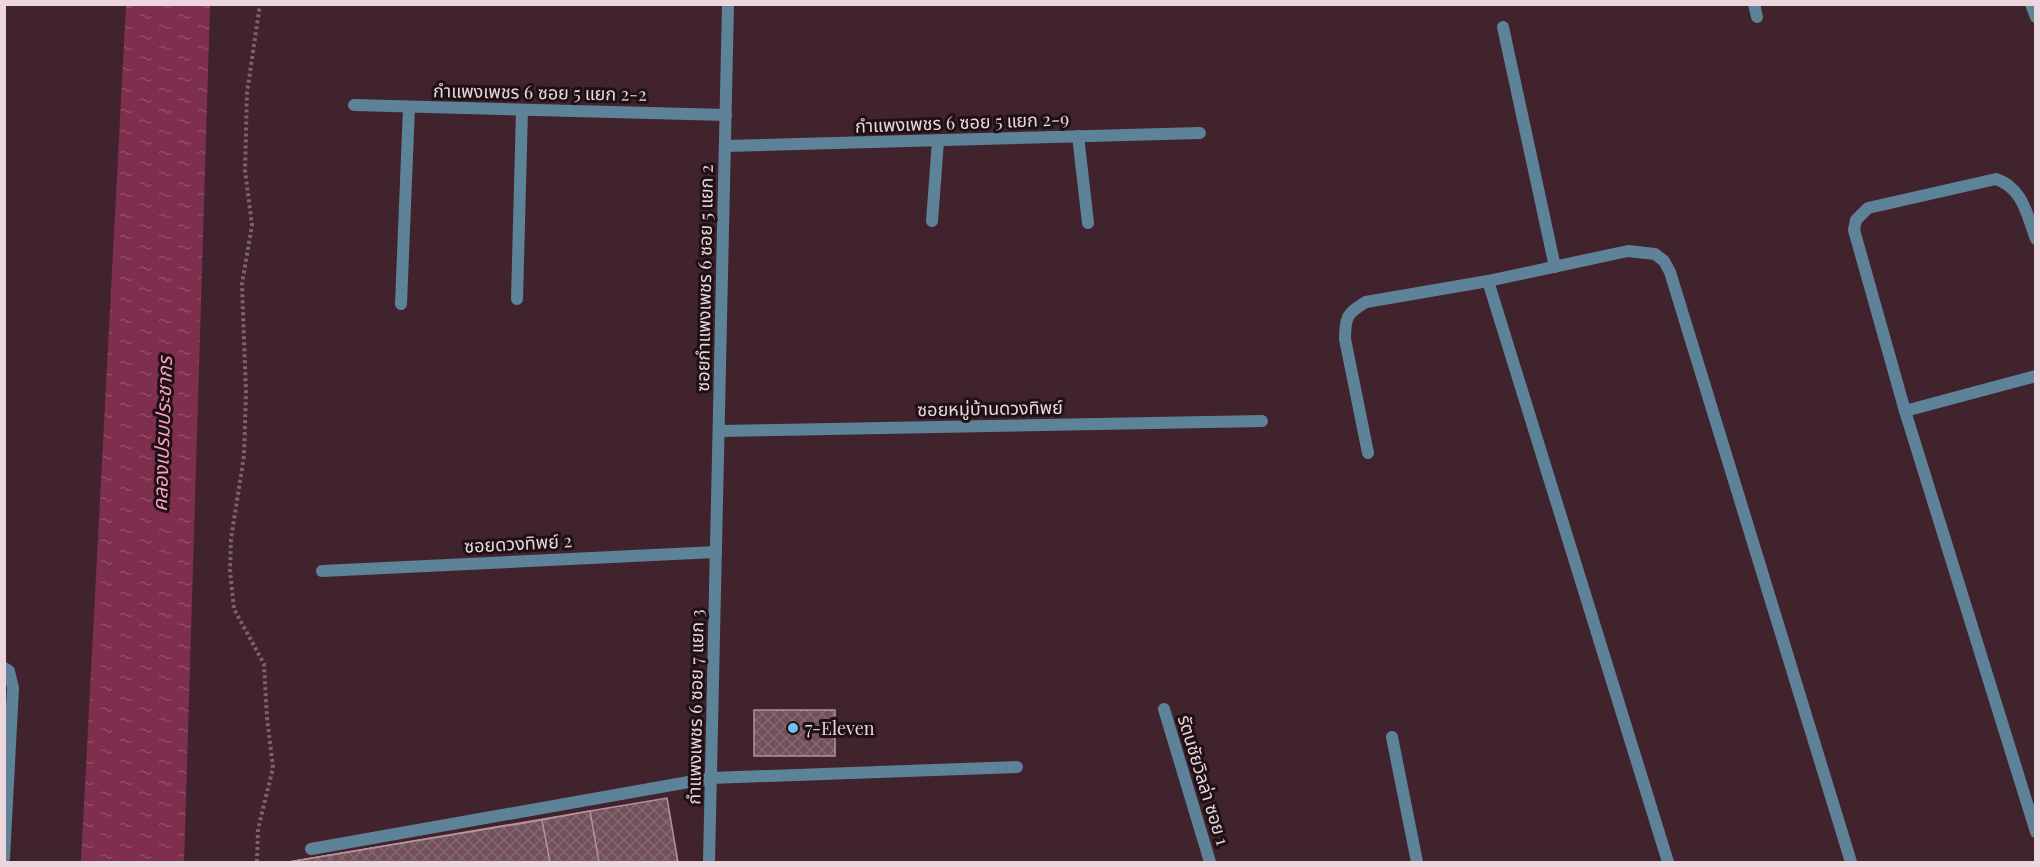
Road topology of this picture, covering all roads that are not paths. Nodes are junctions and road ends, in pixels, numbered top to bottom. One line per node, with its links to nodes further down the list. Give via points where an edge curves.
1 (728, 4): 8 (street, ซอยกำแพงเพชร 6 ซอย 5 แยก 2)
2 (2031, 4): 3 (street)
3 (2036, 17)
4 (1503, 27): 16 (street)
5 (354, 105): 6 (street, กำแพงเพชร 6 ซอย 5 แยก 2-2)
6 (409, 107): 7 (street, กำแพงเพชร 6 ซอย 5 แยก 2-2); 19 (street)
7 (522, 110): 8 (street, กำแพงเพชร 6 ซอย 5 แยก 2-2); 18 (street)
8 (726, 115): 12 (street, ซอยกำแพงเพชร 6 ซอย 5 แยก 2)
9 (1200, 133): 10 (street, กำแพงเพชร 6 ซอย 5 แยก 2-9)
10 (1078, 136): 11 (street, กำแพงเพชร 6 ซอย 5 แยก 2-9); 14 (street)
11 (938, 141): 12 (street, กำแพงเพชร 6 ซอย 5 แยก 2-9); 13 (street)
12 (725, 146): 23 (street, ซอยกำแพงเพชร 6 ซอย 5 แยก 2)
13 (932, 221)
14 (1088, 223)
15 (2036, 239): 21 (street, via 2023,201 2007,183 1996,180 1860,213 1854,230)
16 (1555, 267): 17 (street); 39 (street, via 1628,251 1654,254 1670,272)
17 (1488, 281): 24 (street, via 1366,302 1352,310 1345,321 1345,339); 38 (street)
18 (517, 299)
19 (401, 304)
20 (2036, 376): 21 (street)
21 (1905, 411): 32 (street)
22 (1262, 421): 23 (street, ซอยหมู่บ้านดวงทิพย์)
23 (719, 431): 25 (street, ซอยกำแพงเพชร 6 ซอย 5 แยก 2)
24 (1368, 453)
25 (716, 552): 26 (street, ซอยดวงทิพย์ 2); 31 (street, กำแพงเพชร 6 ซอย 7 แยก 3)
26 (322, 571)
27 (4, 668): 34 (street, via 9,671 13,688)
28 (1164, 709): 36 (street, รัตนชัยวิลล่า ซอย 1)
29 (1392, 737): 37 (street)
30 (1017, 766): 31 (street)
31 (711, 778): 33 (street); 35 (street, กำแพงเพชร 6 ซอย 7 แยก 3)
32 (2036, 832)
33 (311, 849)
34 (4, 858)
35 (709, 862)
36 (1210, 862)
37 (1418, 862)
38 (1668, 862)
39 (1851, 862)

